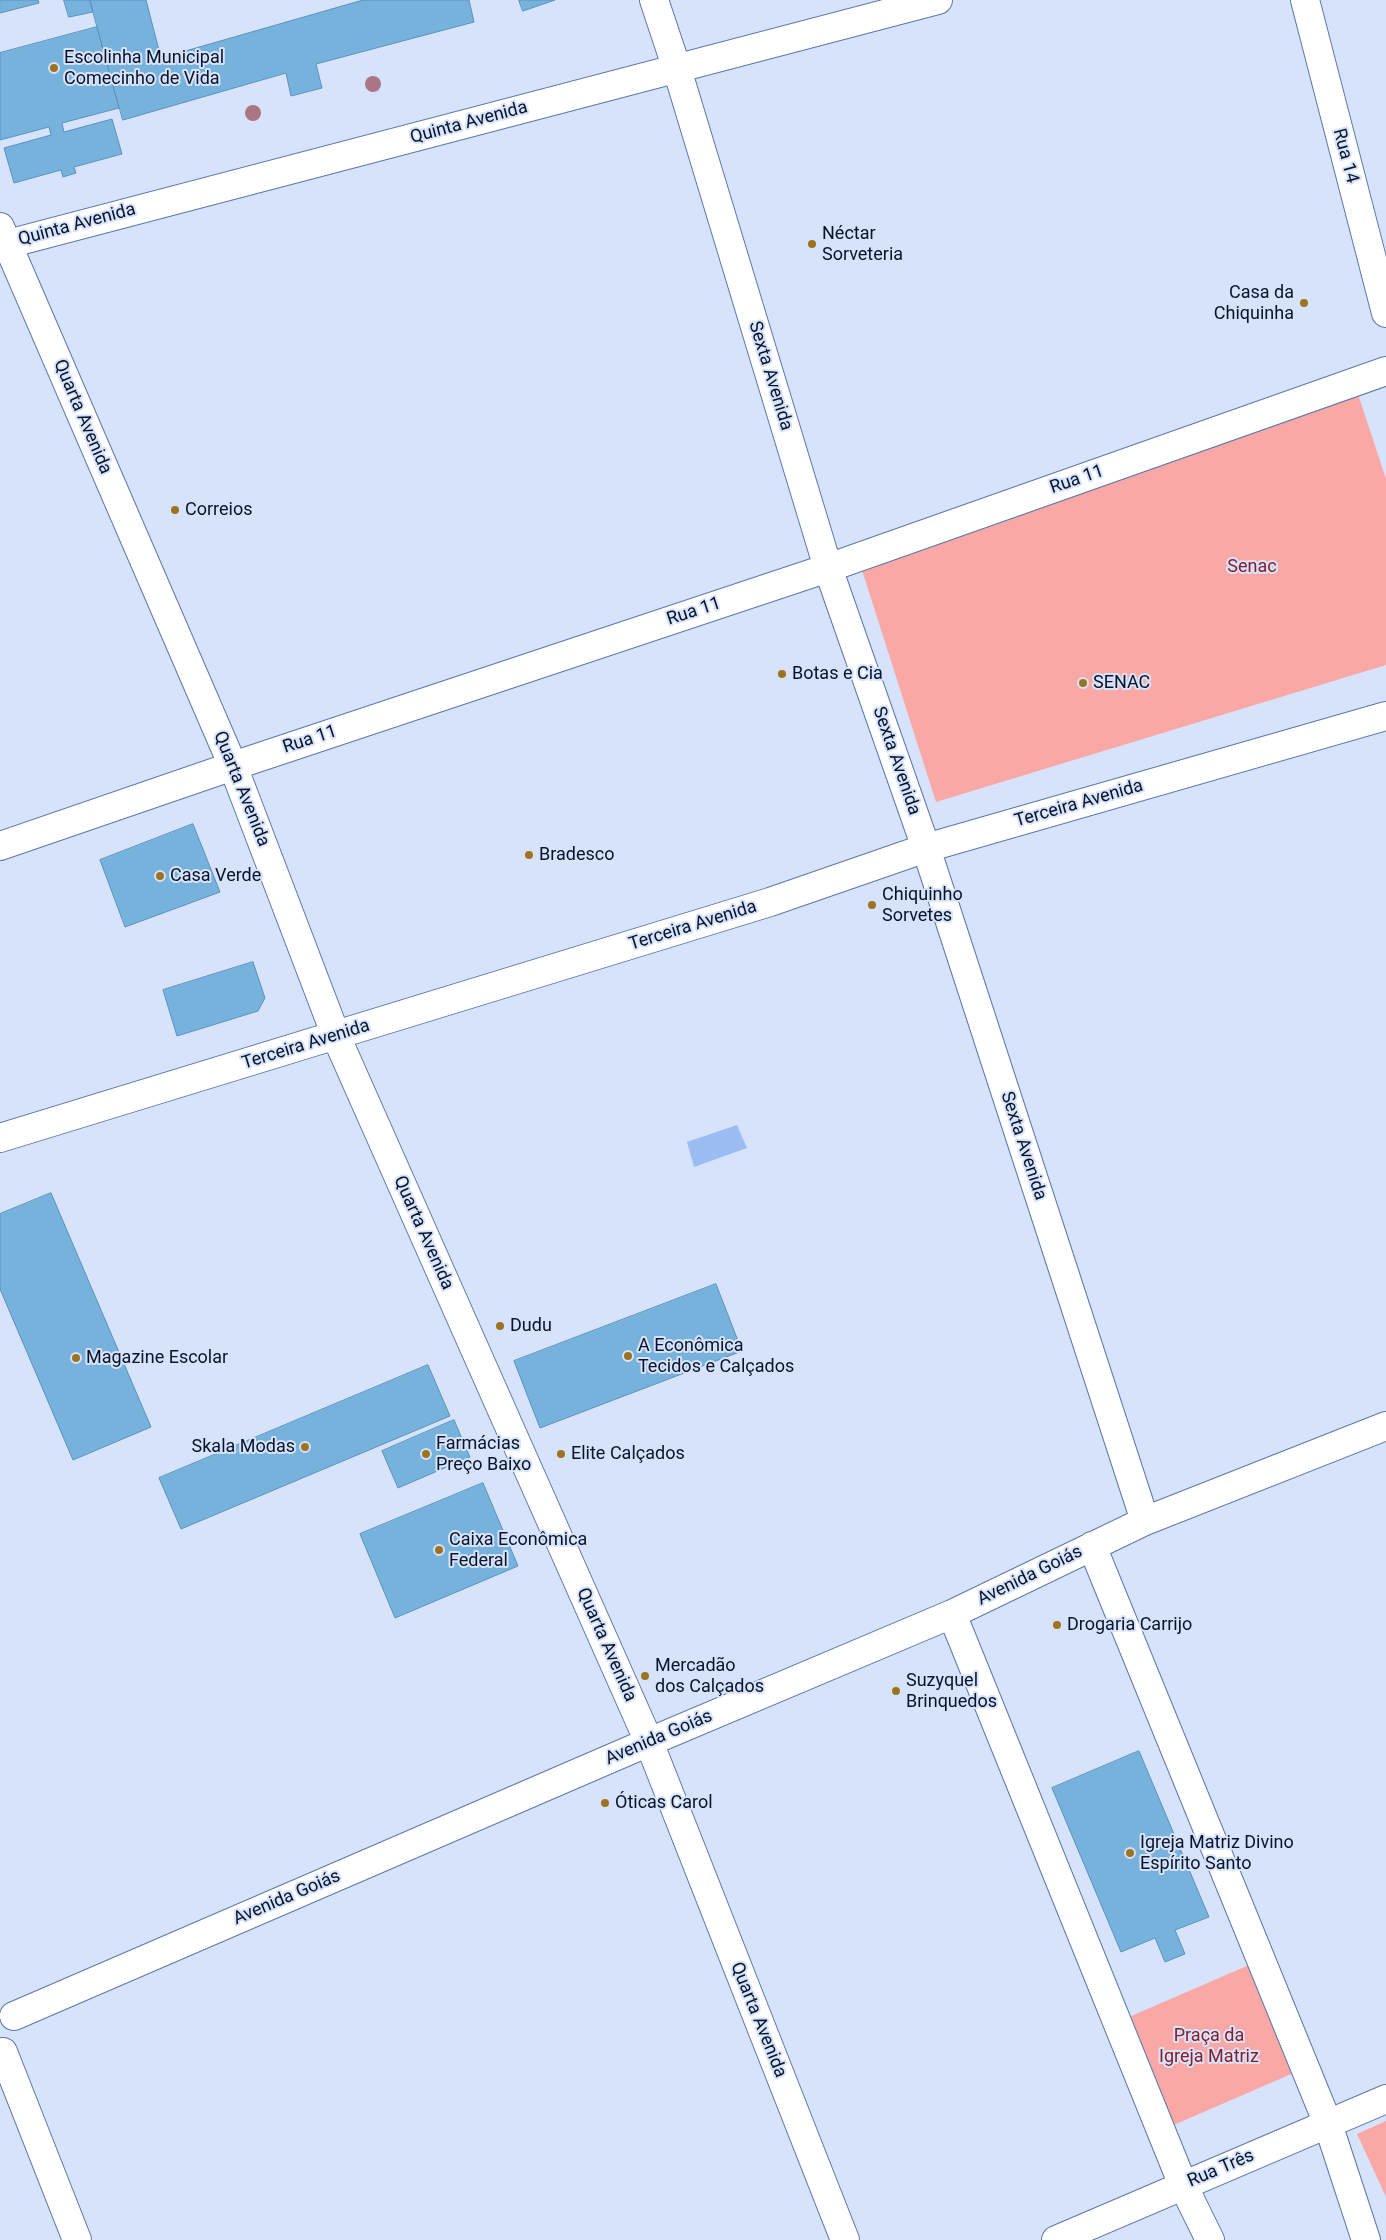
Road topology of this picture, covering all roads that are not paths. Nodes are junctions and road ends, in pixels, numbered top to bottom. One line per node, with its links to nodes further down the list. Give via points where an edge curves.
1 (654, 0): 4 (street, Sexta Avenida)
2 (938, 0): 4 (street, Quinta Avenida)
3 (1305, 0): 6 (street, Rua 14)
4 (677, 69): 5 (street, Quinta Avenida); 8 (street, Sexta Avenida)
5 (2, 239): 10 (street, Quarta Avenida)
6 (1386, 313)
7 (1386, 370): 8 (street, Rua 11)
8 (828, 568): 10 (street, Rua 11); 12 (street, Sexta Avenida)
9 (1386, 716): 12 (street, Terceira Avenida)
10 (233, 766): 11 (street, Rua 11); 13 (street, Quarta Avenida)
11 (0, 846)
12 (926, 848): 13 (street, Terceira Avenida, via 770,902); 16 (street, Sexta Avenida)
13 (336, 1036): 14 (street, Terceira Avenida); 19 (street, Quarta Avenida)
14 (0, 1138)
15 (1386, 1426): 16 (street, Avenida Goiás)
16 (1145, 1520): 17 (street, Avenida Goiás)
17 (1092, 1546): 18 (street, Avenida Goiás); 23 (street)
18 (952, 1614): 19 (street, Avenida Goiás); 24 (street)
19 (649, 1742): 20 (street, Avenida Goiás); 26 (street, Quarta Avenida)
20 (7, 2010): 21 (street, via 18,2029 14,2043)
21 (2, 2053): 25 (street)
22 (1386, 2099): 23 (street, Rua Três)
23 (1328, 2124): 24 (street, Rua Três); 29 (street)
24 (1183, 2184): 27 (street, Rua Três); 28 (street)
25 (77, 2240)
26 (846, 2240)
27 (1056, 2240)
28 (1210, 2240)
29 (1366, 2240)

